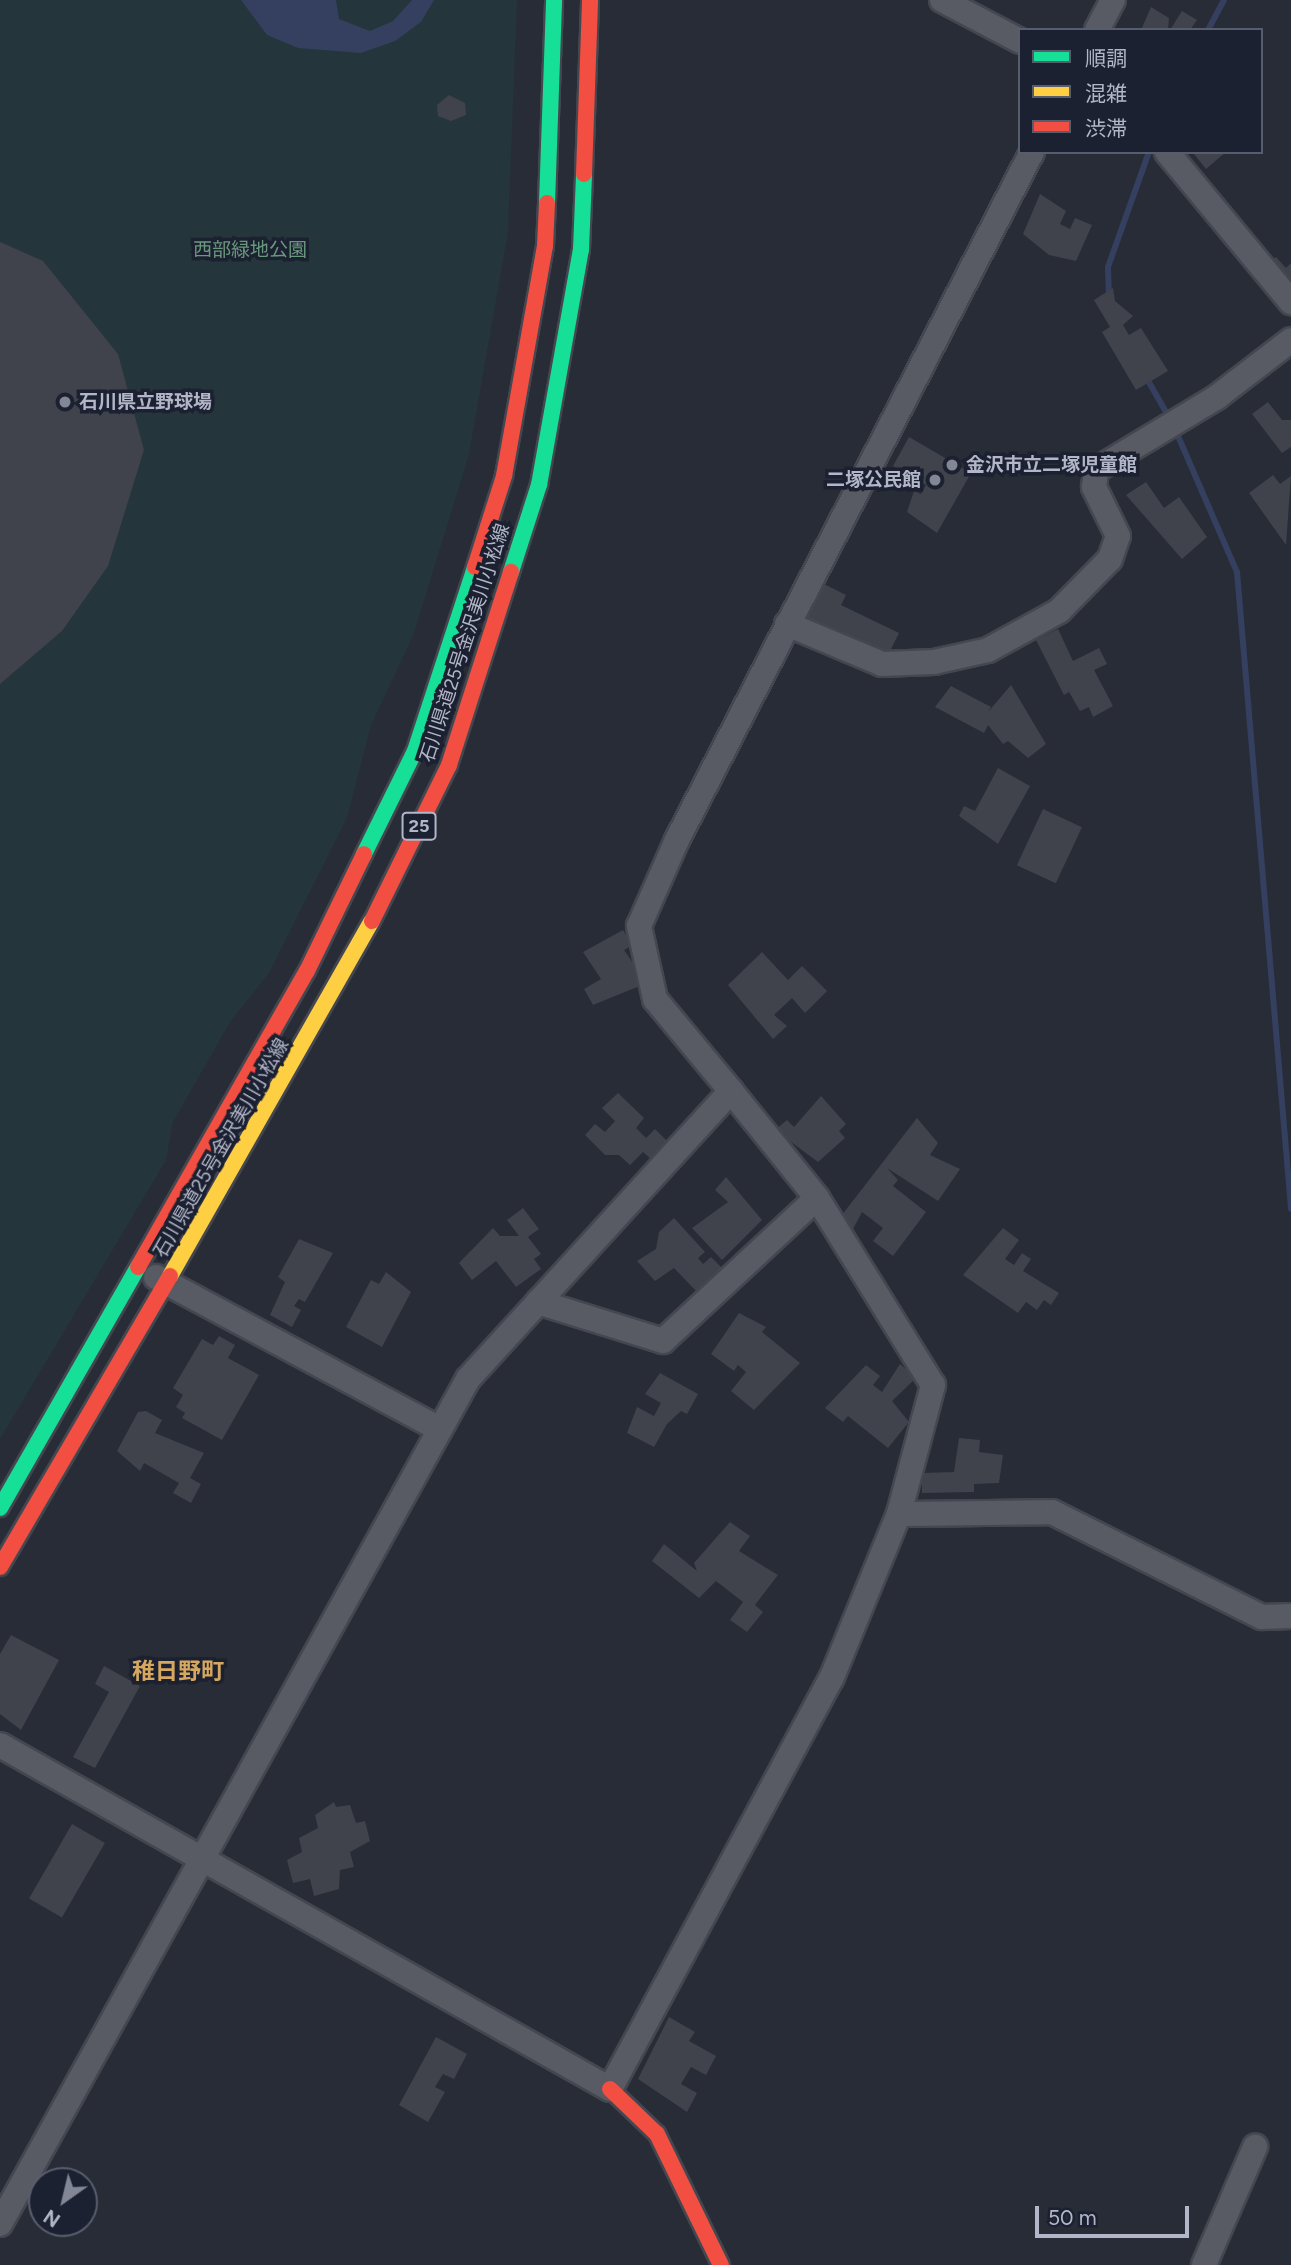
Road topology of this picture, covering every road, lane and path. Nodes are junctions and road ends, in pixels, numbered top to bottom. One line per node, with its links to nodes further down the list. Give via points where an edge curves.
1 (554, 0): 14 (main road, 石川県道25号金沢美川小松線 / 25, via 545,246 504,476 415,751 307,971)
2 (590, 0): 15 (main road, 石川県道25号金沢美川小松線 / 25, via 581,250 539,485 449,765 339,988)
3 (942, 0): 6 (street)
4 (1112, 0): 5 (street)
5 (1098, 28)
6 (1018, 40)
7 (1031, 154): 11 (street)
8 (1169, 154): 9 (street)
9 (1291, 302)
10 (1291, 340): 11 (street, via 1217,397 1096,470 1094,487 1118,536 1110,559 1059,611 988,650 934,662 881,664)
11 (787, 624): 12 (street, via 639,926 655,999)
12 (731, 1091): 13 (street); 16 (street)
13 (817, 1198): 16 (street, via 663,1341); 19 (street, via 933,1385)
14 (136, 1265): 15 (street); 18 (main road, 石川県道25号金沢美川小松線 / 25)
15 (167, 1284): 17 (street); 20 (main road, 石川県道25号金沢美川小松線 / 25)
16 (538, 1303): 17 (street, via 468,1379)
17 (439, 1429): 23 (street)
18 (0, 1508)
19 (899, 1514): 21 (street, via 1052,1512 1262,1618); 24 (street, via 832,1677)
20 (0, 1567)
21 (1291, 1616)
22 (0, 1745): 23 (street)
23 (200, 1855): 24 (street); 26 (street)
24 (610, 2089): 27 (main road, via 657,2134)
25 (1255, 2147): 28 (street)
26 (0, 2224)
27 (722, 2265)
28 (1204, 2265)

